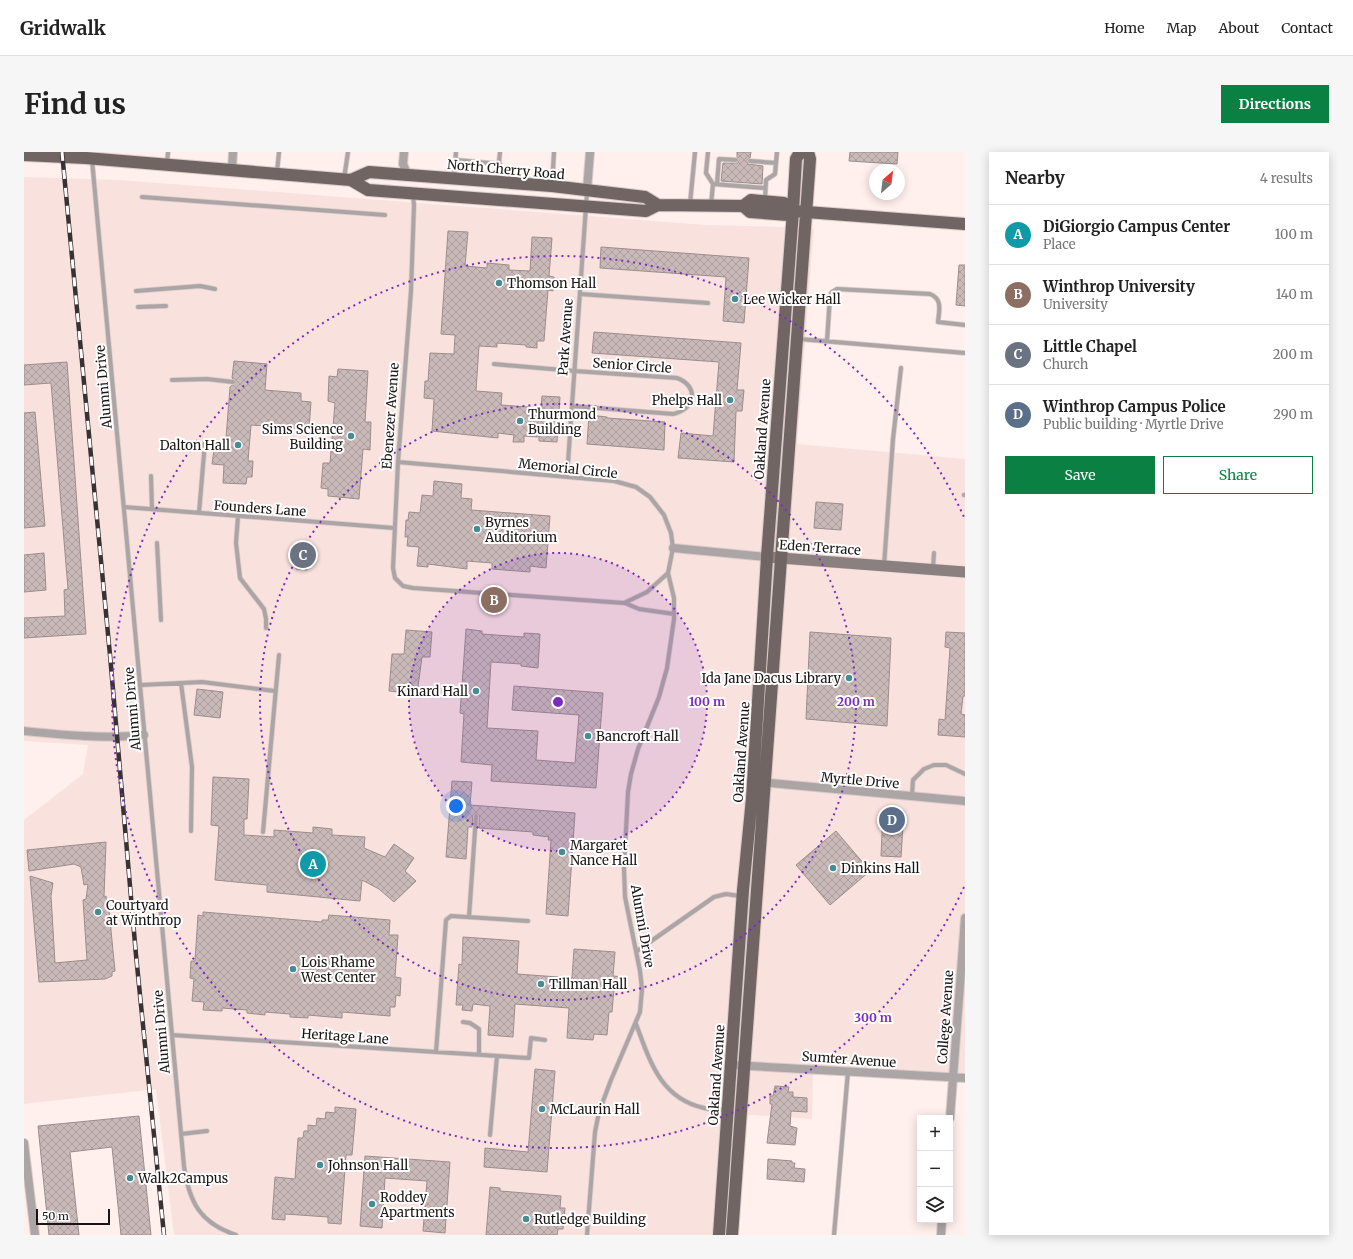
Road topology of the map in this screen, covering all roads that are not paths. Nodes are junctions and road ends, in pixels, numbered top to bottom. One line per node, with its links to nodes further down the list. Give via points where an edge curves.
1 (168, 152): 21 (lane)
2 (233, 152): 23 (street)
3 (279, 152): 24 (lane)
4 (348, 152): 27 (lane)
5 (404, 152): 25 (street, via 403,164)
6 (456, 152): 17 (lane)
7 (500, 152): 22 (lane)
8 (554, 152): 30 (lane)
9 (590, 152): 32 (street, Park Avenue)
10 (695, 152): 37 (lane)
11 (708, 152): 29 (lane, via 706,173)
12 (777, 152): 20 (lane)
13 (800, 152): 41 (main road, Oakland Avenue, via 796,159)
14 (808, 152): 42 (main road, Oakland Avenue, via 810,159)
15 (26, 154): 16 (main road, North Cherry Road)
16 (88, 156): 21 (main road, North Cherry Road); 65 (lane, Alumni Drive)
17 (456, 160): 22 (lane); 26 (lane)
18 (734, 161): 29 (lane, via 719,159)
19 (753, 162): 20 (lane)
20 (776, 163): 31 (lane, via 775,174 766,180)
21 (167, 164): 23 (main road, North Cherry Road)
22 (500, 164): 28 (lane)
23 (232, 170): 24 (main road, North Cherry Road)
24 (277, 173): 27 (main road, North Cherry Road)
25 (408, 176): 26 (main road, North Cherry Road); 27 (main road, North Cherry Road, via 369,172)
26 (454, 178): 28 (main road, North Cherry Road)
27 (348, 180): 33 (main road, North Cherry Road, via 368,190)
28 (497, 182): 30 (main road, North Cherry Road)
29 (715, 184): 31 (lane); 38 (lane)
30 (552, 186): 32 (main road, North Cherry Road)
31 (765, 188): 35 (lane)
32 (587, 190): 36 (main road, North Cherry Road, via 645,197); 40 (lane, Park Avenue)
33 (413, 193): 40 (main road, North Cherry Road); 62 (lane, Ebenezer Avenue, via 410,291)
34 (142, 197): 43 (lane)
35 (764, 201): 39 (main road, North Cherry Road, via 751,200); 41 (main road, North Cherry Road, via 784,203)
36 (658, 205): 37 (main road, North Cherry Road); 40 (main road, North Cherry Road, via 646,211)
37 (690, 206): 38 (main road, North Cherry Road)
38 (711, 206): 39 (main road, North Cherry Road)
39 (743, 206): 41 (main road, North Cherry Road, via 750,212 788,215)
40 (586, 207): 47 (lane, Park Avenue)
41 (792, 210): 42 (main road, North Cherry Road); 73 (main road, Oakland Avenue)
42 (806, 211): 44 (main road, North Cherry Road); 52 (main road, Oakland Avenue)
43 (385, 215)
44 (965, 224)
45 (215, 289): 46 (lane, via 200,286)
46 (136, 291)
47 (580, 294): 48 (lane); 57 (lane, Park Avenue)
48 (708, 303)
49 (166, 306): 50 (lane)
50 (138, 307)
51 (965, 325): 53 (lane, via 938,322 939,302 936,296 930,294 837,289 830,296)
52 (796, 339): 53 (lane); 74 (main road, Oakland Avenue)
53 (827, 341): 54 (lane)
54 (965, 353)
55 (494, 364): 57 (lane)
56 (901, 368): 75 (lane)
57 (574, 371): 60 (lane, Park Avenue); 60 (lane, Senior Circle, via 677,378 689,385 692,399 683,410 673,414)
58 (172, 380): 59 (lane, via 206,379)
59 (233, 382)
60 (572, 406): 64 (lane, Park Avenue)
61 (205, 442): 67 (lane)
62 (398, 462): 64 (lane, Memorial Circle); 69 (lane, Ebenezer Avenue)
63 (151, 476): 66 (lane)
64 (567, 476): 71 (lane, Memorial Circle, via 614,481 636,487 650,497 664,515 671,533)
65 (124, 507): 66 (lane, Founders Lane); 85 (lane, Alumni Drive)
66 (152, 509): 67 (lane, Founders Lane)
67 (200, 513): 68 (lane, Founders Lane)
68 (238, 516): 69 (lane, Founders Lane); 82 (lane, via 236,543 240,578 264,609)
69 (394, 528): 79 (lane, Ebenezer Avenue, via 393,568 395,578 403,586 454,592)
70 (157, 543): 81 (lane)
71 (673, 548): 73 (street, Eden Terrace); 78 (lane, Memorial Circle)
72 (934, 553): 76 (lane)
73 (767, 557): 74 (street, Eden Terrace); 90 (main road, Oakland Avenue)
74 (780, 558): 75 (street, Eden Terrace); 91 (main road, Oakland Avenue)
75 (884, 566): 76 (street, Eden Terrace)
76 (932, 570): 77 (street, Eden Terrace)
77 (965, 572)
78 (668, 574): 79 (lane, via 647,592); 80 (lane, Memorial Circle, via 672,586)
79 (624, 603): 80 (lane, via 639,609)
80 (674, 616): 101 (lane, Alumni Drive, via 667,668 659,697 638,749 628,792 625,897)
81 (161, 620)
82 (266, 628)
83 (279, 655): 86 (lane)
84 (181, 683): 85 (lane); 86 (lane, via 202,682); 95 (lane, via 192,767)
85 (140, 685): 88 (lane, Alumni Drive)
86 (275, 691): 96 (lane)
87 (24, 731): 88 (street, via 117,738)
88 (144, 735): 104 (lane, Alumni Drive)
89 (965, 774): 92 (lane, via 946,765 934,765 924,769 913,780)
90 (753, 781): 91 (street, Myrtle Drive); 97 (main road, Oakland Avenue)
91 (766, 783): 92 (street, Myrtle Drive); 110 (main road, Oakland Avenue)
92 (912, 797): 93 (street, Myrtle Drive)
93 (965, 801)
94 (476, 816): 98 (lane)
95 (190, 831)
96 (263, 832)
97 (743, 897): 101 (lane, via 726,894 714,897); 109 (main road, Oakland Avenue)
98 (469, 917): 100 (lane); 106 (lane, via 451,916 446,920)
99 (965, 918): 112 (street, College Avenue)
100 (528, 921)
101 (636, 951): 103 (lane, Alumni Drive, via 642,988)
102 (463, 1022): 107 (lane, via 479,1029)
103 (636, 1024): 114 (lane, via 653,1067 670,1091 685,1101 704,1108); 125 (lane, Alumni Drive, via 599,1112 595,1132)
104 (172, 1035): 106 (lane, Heritage Lane); 118 (lane, Alumni Drive)
105 (545, 1040): 108 (lane, Heritage Lane, via 531,1038 529,1058)
106 (436, 1052): 107 (lane, Heritage Lane)
107 (479, 1054): 108 (lane, Heritage Lane)
108 (497, 1056): 119 (lane)
109 (731, 1065): 110 (street, Sumter Avenue); 114 (main road, Oakland Avenue)
110 (744, 1066): 111 (street, Sumter Avenue); 115 (main road, Oakland Avenue)
111 (848, 1070): 112 (street, Sumter Avenue); 128 (lane)
112 (953, 1077): 113 (street, Sumter Avenue); 116 (street, College Avenue)
113 (965, 1078)
114 (727, 1111): 115 (main road); 126 (main road, Oakland Avenue)
115 (741, 1112): 127 (main road, Oakland Avenue)
116 (950, 1115)
117 (207, 1131): 118 (lane)
118 (181, 1134): 124 (lane, Alumni Drive, via 187,1187 194,1205 207,1220 223,1231)
119 (490, 1135)
120 (24, 1143): 121 (street)
121 (25, 1163): 123 (street)
122 (942, 1223): 129 (street)
123 (35, 1235)
124 (236, 1235)
125 (588, 1235)
126 (718, 1235)
127 (732, 1235)
128 (834, 1235)
129 (941, 1235)

